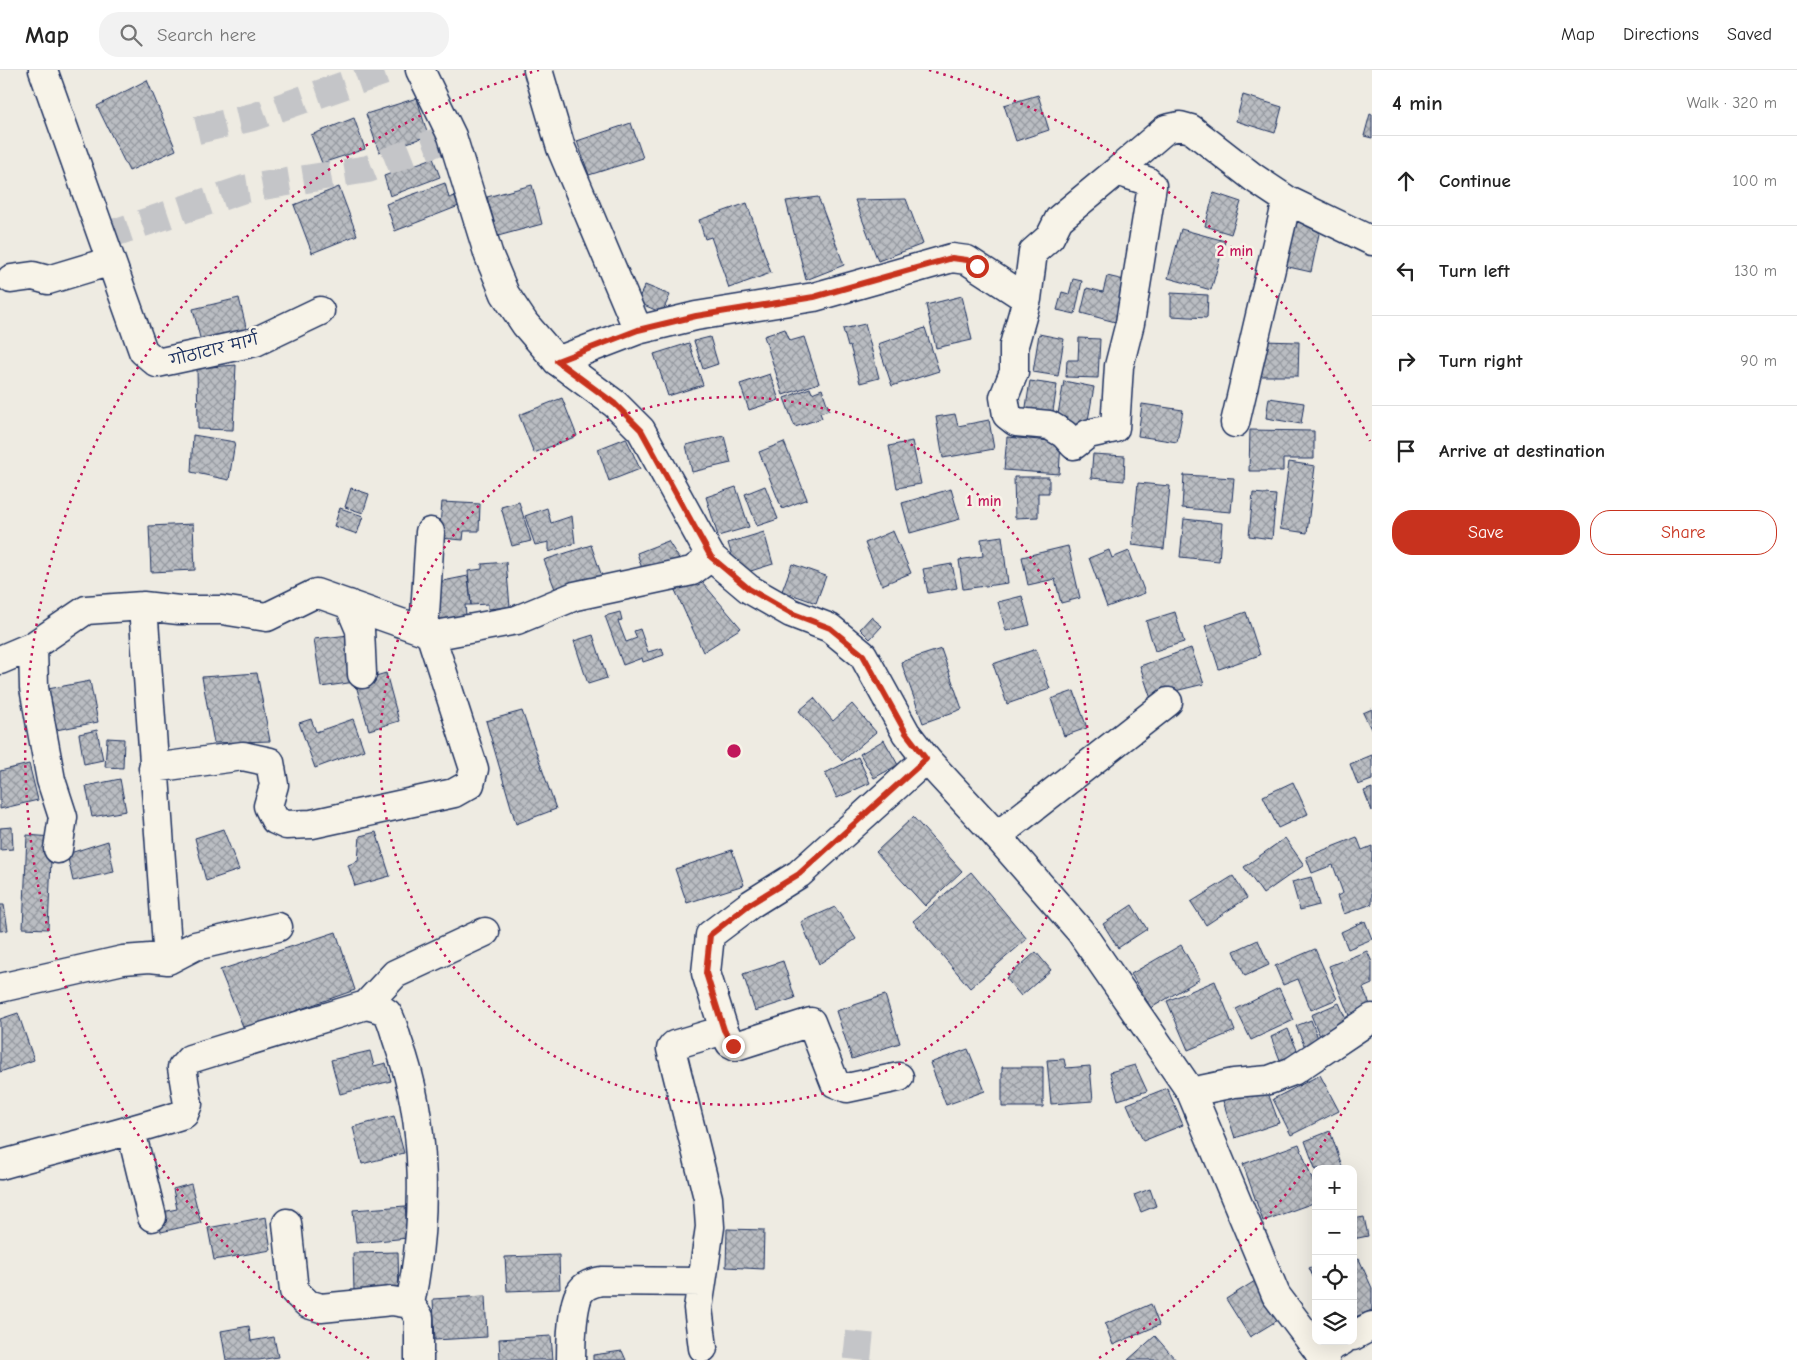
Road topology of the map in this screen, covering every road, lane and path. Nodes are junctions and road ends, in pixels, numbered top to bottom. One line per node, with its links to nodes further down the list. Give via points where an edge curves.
1 (43, 70): 7 (street, गोठाटार मार्ग)
2 (420, 70): 12 (street, via 452,136 505,294 525,324)
3 (538, 70): 11 (street, via 561,148)
4 (1117, 171): 5 (street, via 1166,129 1180,126 1191,129); 9 (street, via 1059,219 1050,237 1033,252); 9 (street, via 1148,180 1152,186 1130,323 1118,366 1116,428 1088,434 1074,445 1049,425 1016,422 1007,415 1004,397 1014,372 1014,345)
5 (1287, 200): 6 (street); 13 (street)
6 (1372, 241)
7 (111, 261): 8 (street, via 48,280 33,276); 10 (street, गोठाटार मार्ग, via 143,351 157,363 255,342)
8 (11, 279)
9 (1027, 299): 11 (street, via 967,260 952,258 814,297 696,316)
10 (320, 311)
11 (638, 330): 12 (street)
12 (557, 361): 15 (street, via 615,404 641,430)
13 (1235, 423)
14 (430, 532): 18 (street)
15 (711, 557): 18 (street, via 692,570 575,596 518,620); 23 (street, via 749,589 791,613 830,628 863,655 906,733)
16 (349, 604): 17 (street, via 316,593 267,617 222,610); 18 (street); 21 (street, via 360,630)
17 (143, 606): 19 (street, via 86,610); 24 (street)
18 (428, 633): 24 (street, via 474,769 470,784 454,793 312,824 286,825 275,820 268,806 274,785 270,762 243,756)
19 (34, 646): 20 (street); 26 (street, via 34,688 51,780 62,817)
20 (0, 660)
21 (362, 674)
22 (1168, 702): 25 (street)
23 (926, 759): 25 (street); 33 (street, via 799,874 750,904 710,935 706,973)
24 (153, 768): 29 (street)
25 (997, 836): 35 (street, via 1080,931)
26 (58, 849)
27 (278, 927): 29 (street, via 195,946)
28 (485, 932): 31 (street, via 394,974)
29 (168, 960): 30 (street, via 123,960)
30 (0, 988)
31 (366, 1005): 36 (street, via 190,1059 182,1068 188,1104 184,1114); 41 (street, via 388,1014 409,1072 421,1161 419,1260)
32 (1372, 1018): 35 (street, via 1293,1071 1269,1080)
33 (724, 1030): 34 (street, via 730,1043 736,1046 811,1022 835,1083 840,1087); 40 (street, via 671,1048 708,1198 710,1228)
34 (899, 1077)
35 (1191, 1092): 45 (street, via 1276,1295)
36 (131, 1131): 37 (street); 38 (street)
37 (0, 1165)
38 (152, 1217)
39 (287, 1223): 41 (street, via 294,1291 308,1304 321,1308 392,1301)
40 (702, 1282): 44 (street, via 698,1308); 47 (street, via 601,1281 589,1284 579,1292 571,1331)
41 (410, 1304): 46 (street, via 420,1316)
42 (1372, 1326): 43 (street)
43 (1357, 1334)
44 (703, 1348)
45 (1329, 1351)
46 (419, 1360)
47 (571, 1360)

